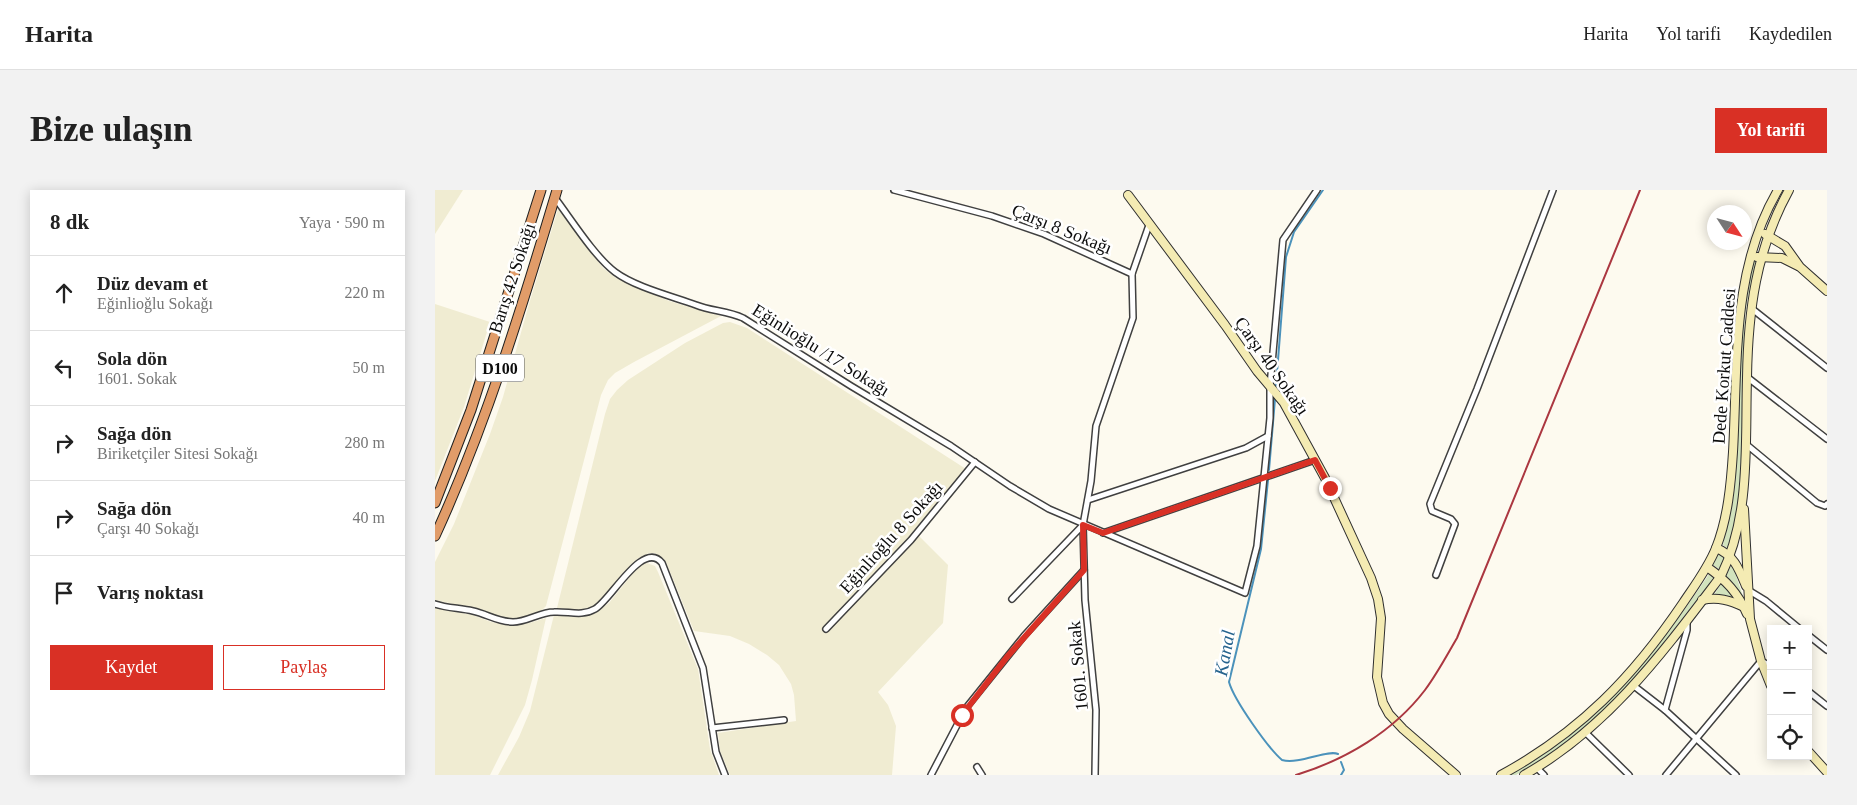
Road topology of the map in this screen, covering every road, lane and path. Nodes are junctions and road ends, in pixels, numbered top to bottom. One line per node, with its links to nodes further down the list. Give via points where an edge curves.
1 (541, 190): 29 (highway, Barış 42 Sokağı / D100, via 471,410)
2 (894, 190): 15 (street, Çarşı 8 Sokağı, via 992,216 1044,234)
3 (1317, 190): 20 (street, via 1283,240)
4 (1553, 190): 38 (street, via 1429,504 1432,511 1455,524)
5 (1777, 190): 10 (main road, Dede Korkut Caddesi)
6 (1789, 190): 11 (main road, Dede Korkut Caddesi)
7 (1126, 193): 9 (main road, Çarşı 40 Sokağı)
8 (556, 194): 25 (street, Eğinlioğlu /17 Sokağı, via 600,257 615,272 698,306 743,318); 33 (highway, Barış 42 Sokağı / D100, via 486,409)
9 (1149, 225): 15 (street); 20 (main road, Çarşı 40 Sokağı)
10 (1758, 232): 11 (main road); 12 (main road, Dede Korkut Caddesi)
11 (1767, 235): 13 (main road, Dede Korkut Caddesi); 14 (main road, via 1785,246)
12 (1751, 255): 13 (main road); 34 (main road, Dede Korkut Caddesi, via 1739,322 1730,484)
13 (1761, 258): 14 (main road, via 1781,258); 17 (main road, Dede Korkut Caddesi)
14 (1800, 266): 16 (main road)
15 (1132, 274): 28 (street, 1601. Sokak, via 1133,318 1097,421)
16 (1827, 291)
17 (1751, 308): 18 (street); 19 (main road, Dede Korkut Caddesi)
18 (1827, 368)
19 (1747, 377): 22 (street); 23 (main road, Dede Korkut Caddesi)
20 (1270, 386): 21 (street); 24 (main road, Çarşı 40 Sokağı, via 1284,403)
21 (1268, 436): 26 (street); 28 (street, via 1246,448)
22 (1827, 439)
23 (1747, 445): 27 (main road, Dede Korkut Caddesi); 30 (street, via 1817,503)
24 (1315, 460): 26 (street); 70 (main road, Çarşı 40 Sokağı, via 1378,599 1381,618 1377,676 1383,703 1403,729)
25 (975, 462): 31 (street, Eğinlioğlu /17 Sokağı, via 1049,509); 48 (street, Eğinlioğlu 8 Sokağı, via 911,540)
26 (1264, 476): 32 (street); 32 (street, Eğinlioğlu /17 Sokağı, via 1256,556 1245,593)
27 (1743, 491): 35 (main road, Dede Korkut Caddesi, via 1737,534); 40 (main road, Dede Korkut Caddesi)
28 (1088, 500): 31 (street, 1601. Sokak)
29 (435, 503)
30 (1827, 504)
31 (1083, 525): 32 (street, Eğinlioğlu /17 Sokağı); 37 (street, 1601. Sokak); 41 (street)
32 (1103, 533)
33 (435, 536)
34 (1716, 548): 35 (main road); 36 (main road, Dede Korkut Caddesi)
35 (1730, 556): 39 (main road, Dede Korkut Caddesi); 40 (main road, Dede Korkut Caddesi)
36 (1707, 567): 39 (main road, Dede Korkut Caddesi); 71 (main road, via 1649,650 1620,685 1561,737)
37 (1084, 570): 67 (street, via 1024,636 966,708); 69 (street, 1601. Sokak, via 1096,710)
38 (1436, 575)
39 (1721, 576): 42 (main road); 44 (main road, Dede Korkut Caddesi)
40 (1748, 590): 46 (main road, Dede Korkut Caddesi); 47 (street)
41 (1012, 598)
42 (1702, 600): 44 (main road, via 1722,599); 45 (main road)
43 (435, 604): 59 (street, via 513,622 555,612 584,614 602,605 641,561 656,557 662,563 703,668)
44 (1745, 608): 46 (main road, Dede Korkut Caddesi)
45 (1687, 619): 54 (main road); 57 (street, via 1687,630)
46 (1750, 619): 51 (main road, Dede Korkut Caddesi)
47 (1795, 625)
48 (826, 629)
49 (1812, 638): 50 (street)
50 (1827, 650)
51 (1761, 662): 52 (street); 53 (main road, Dede Korkut Caddesi); 61 (street)
52 (1767, 664)
53 (1767, 676)
54 (1634, 686): 57 (street); 60 (main road)
55 (1812, 695): 56 (street)
56 (1827, 706)
57 (1665, 710): 61 (street)
58 (784, 720): 59 (street)
59 (712, 728): 66 (street, via 716,752)
60 (1585, 732): 64 (main road); 74 (street)
61 (1697, 740): 75 (street); 76 (street)
62 (1812, 755): 65 (main road)
63 (977, 766): 68 (street)
64 (1537, 768): 72 (main road); 73 (street)
65 (1827, 772)
66 (725, 775)
67 (931, 775)
68 (982, 775)
69 (1095, 775)
70 (1456, 775)
71 (1501, 775)
72 (1524, 775)
73 (1544, 775)
74 (1629, 775)
75 (1666, 775)
76 (1736, 775)

